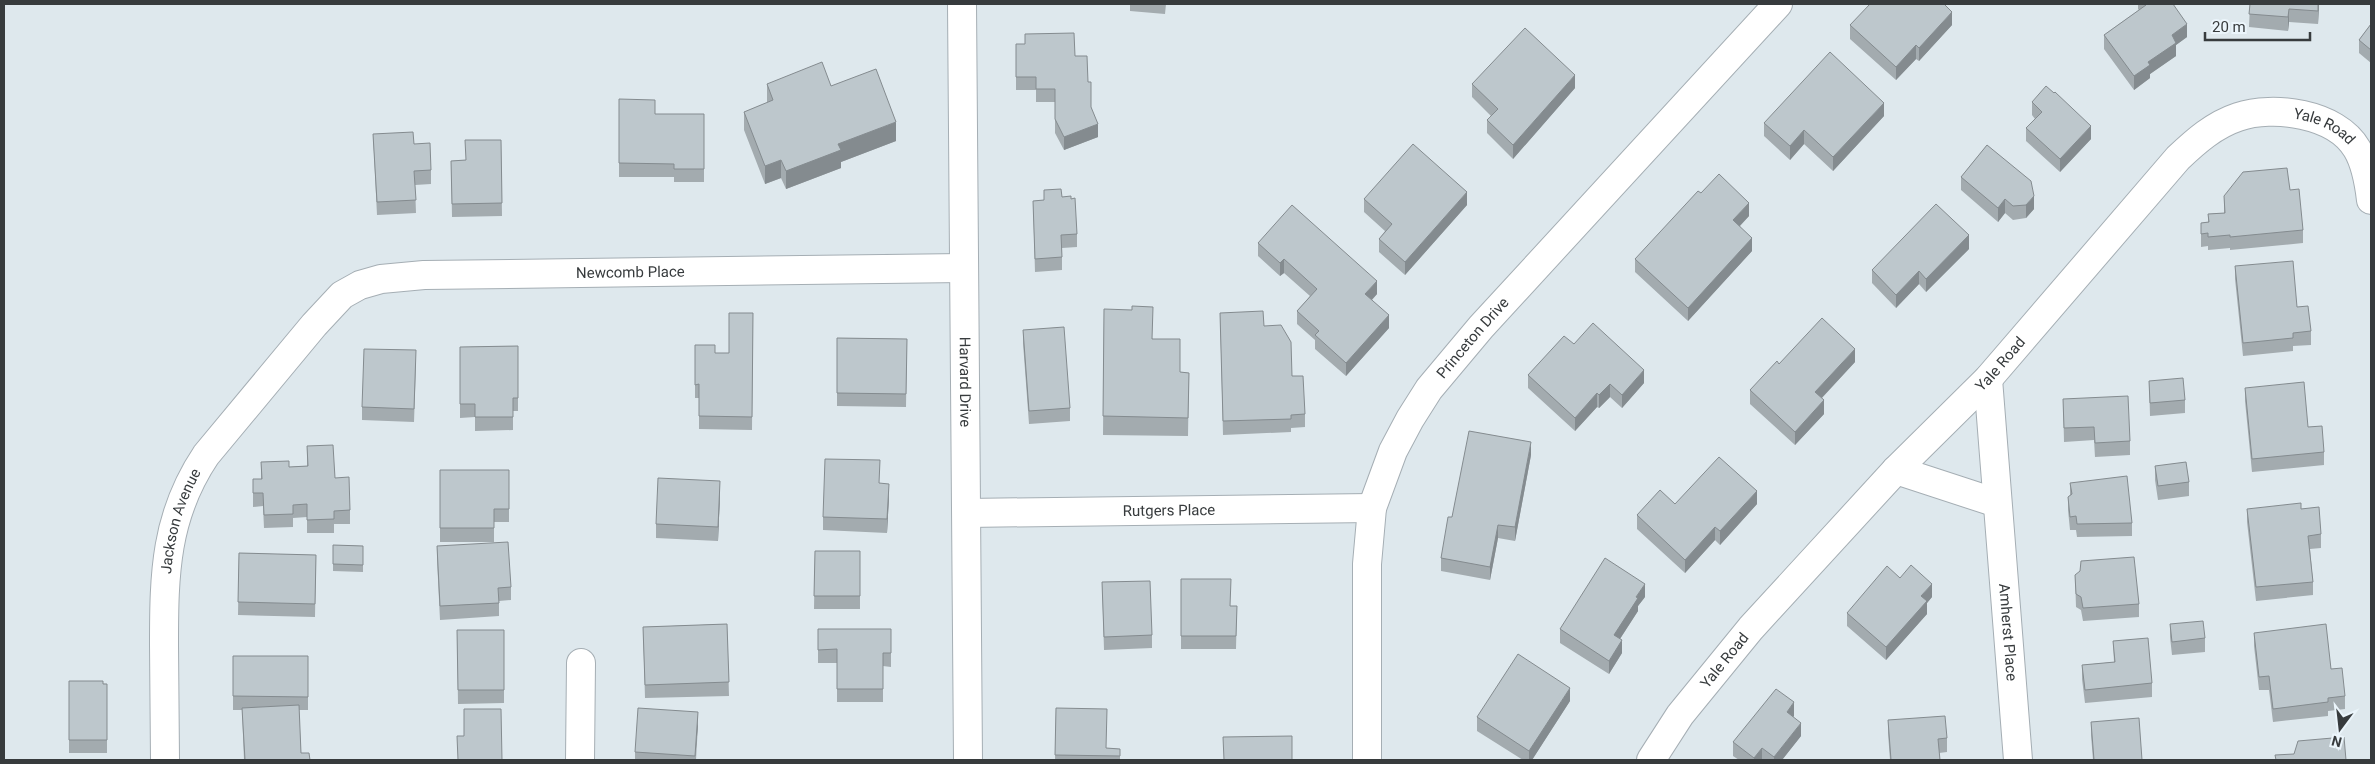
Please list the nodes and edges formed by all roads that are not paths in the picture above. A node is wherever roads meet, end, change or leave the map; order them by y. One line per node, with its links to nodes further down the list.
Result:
1 (962, 4): 4 (street, Harvard Drive)
2 (1778, 4): 9 (street, Princeton Drive)
3 (2371, 200): 6 (street, Yale Road)
4 (963, 268): 5 (street, Newcomb Place); 10 (street, Harvard Drive)
5 (314, 325): 12 (street, Jackson Avenue)
6 (1988, 379): 7 (street, Yale Road); 8 (street, Amherst Place)
7 (1896, 470): 8 (street); 16 (street, Yale Road)
8 (1997, 503): 17 (street, Amherst Place)
9 (1372, 508): 10 (street, Rutgers Place); 15 (street, Princeton Drive)
10 (967, 514): 14 (street, Harvard Drive)
11 (581, 663): 13 (street)
12 (165, 760)
13 (580, 760)
14 (968, 760)
15 (1367, 760)
16 (1651, 760)
17 (2018, 760)

